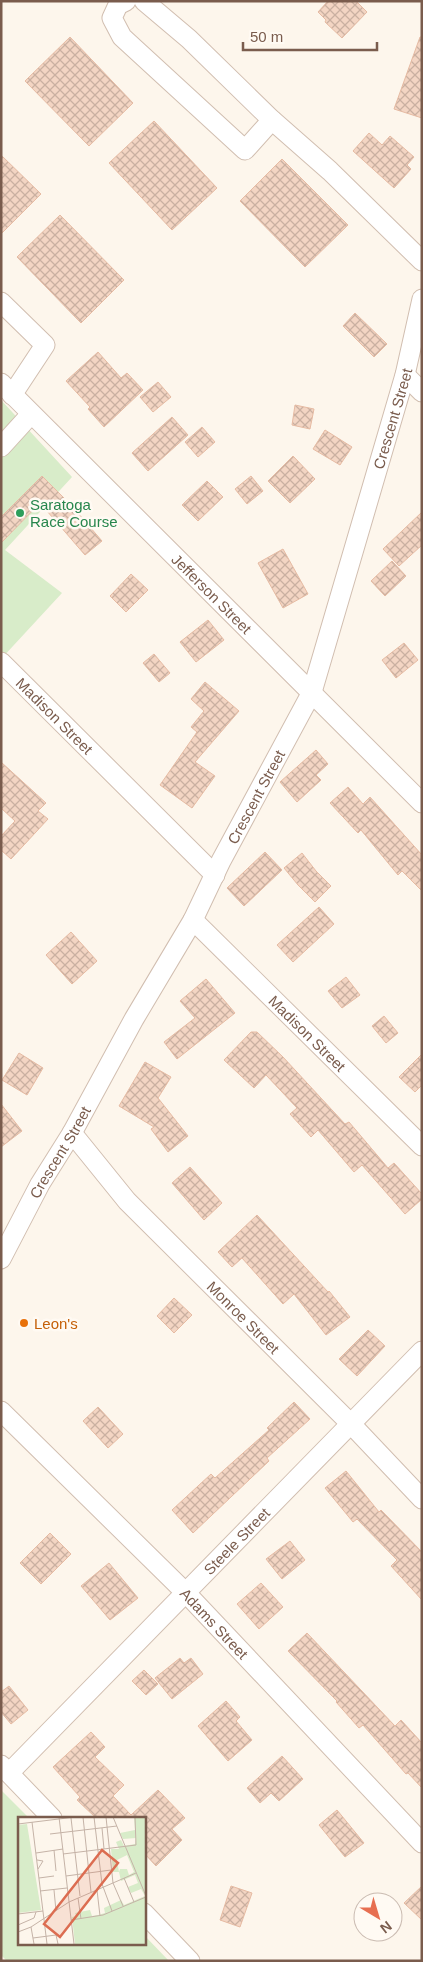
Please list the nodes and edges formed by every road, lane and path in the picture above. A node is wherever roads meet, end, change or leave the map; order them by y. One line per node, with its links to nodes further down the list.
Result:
1 (126, 1): 3 (street)
2 (144, 1): 3 (street)
3 (272, 120): 4 (street)
4 (422, 261)
5 (422, 299): 7 (street, Crescent Street)
6 (1, 302): 8 (street)
7 (404, 375): 9 (street); 13 (street, Crescent Street)
8 (7, 389): 10 (street, Jefferson Street)
9 (422, 392)
10 (31, 414): 11 (street); 13 (street, Jefferson Street)
11 (1, 447)
12 (1, 662): 15 (street, Madison Street)
13 (312, 692): 14 (street, Jefferson Street); 15 (street, Crescent Street)
14 (422, 803)
15 (215, 875): 16 (street, Crescent Street)
16 (193, 920): 17 (street, Crescent Street); 18 (street, Madison Street)
17 (72, 1132): 19 (street, Crescent Street); 22 (street, Monroe Street)
18 (422, 1146)
19 (4, 1248)
20 (422, 1351): 22 (street, Steele Street)
21 (1, 1411): 24 (street, Adams Street)
22 (351, 1424): 23 (street, Monroe Street); 24 (street, Steele Street)
23 (422, 1498)
24 (186, 1593): 25 (street, Steele Street); 27 (street, Adams Street)
25 (5, 1769): 26 (street)
26 (51, 1817)
27 (422, 1843)
28 (145, 1914): 29 (street)
29 (190, 1961)

